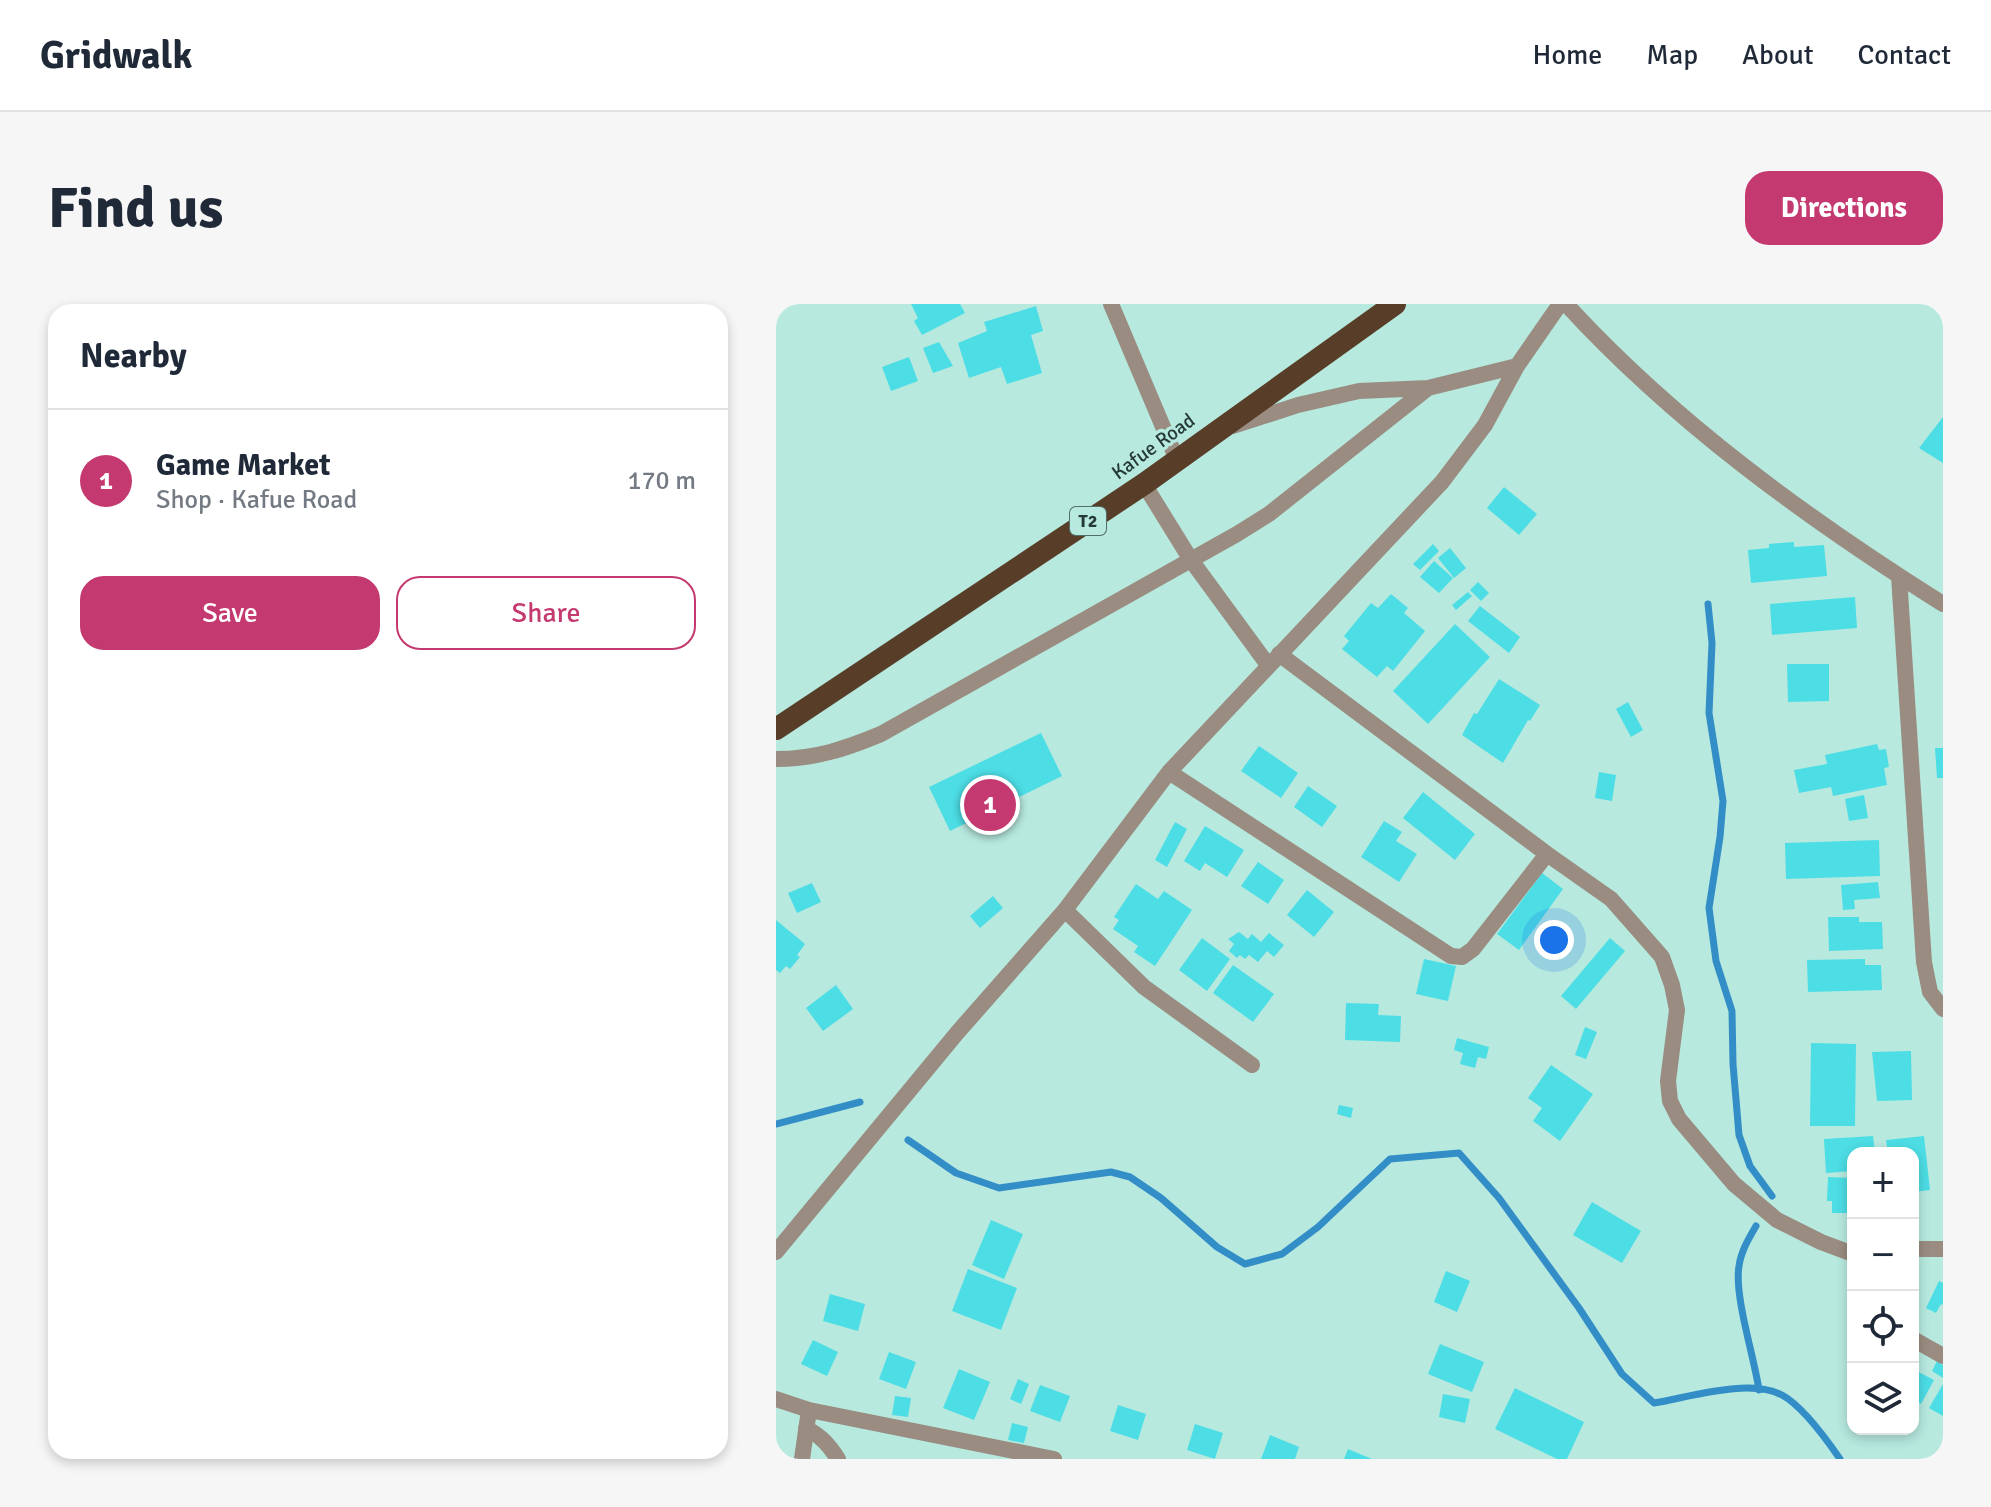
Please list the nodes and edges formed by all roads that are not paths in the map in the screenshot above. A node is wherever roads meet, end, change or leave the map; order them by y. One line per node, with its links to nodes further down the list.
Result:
1 (1111, 304): 8 (street)
2 (1395, 304): 7 (highway, Kafue Road / T2)
3 (1560, 304): 5 (street)
4 (1566, 304): 11 (street)
5 (1517, 366): 6 (street); 13 (street)
6 (1428, 388): 7 (street); 10 (street)
7 (1212, 433): 8 (highway, Kafue Road / T2)
8 (1177, 460): 9 (highway, Kafue Road / T2)
9 (1144, 484): 10 (street); 14 (highway, Kafue Road / T2)
10 (1191, 560): 13 (street); 15 (street)
11 (1899, 576): 12 (street); 19 (street)
12 (1943, 604)
13 (1274, 660): 16 (street); 17 (street)
14 (776, 729)
15 (776, 759)
16 (1169, 772): 17 (street); 18 (street)
17 (1547, 854): 24 (street)
18 (1065, 910): 20 (street); 23 (street)
19 (1943, 1009)
20 (1252, 1065)
21 (1919, 1249): 22 (street)
22 (1943, 1249)
23 (776, 1252)
24 (1847, 1252)
25 (1919, 1342): 26 (street)
26 (1943, 1356)
27 (776, 1399): 28 (street)
28 (809, 1410): 29 (street); 30 (street)
29 (806, 1428): 31 (street); 32 (street)
30 (1001, 1454): 33 (street)
31 (802, 1459)
32 (838, 1459)
33 (1054, 1459)

